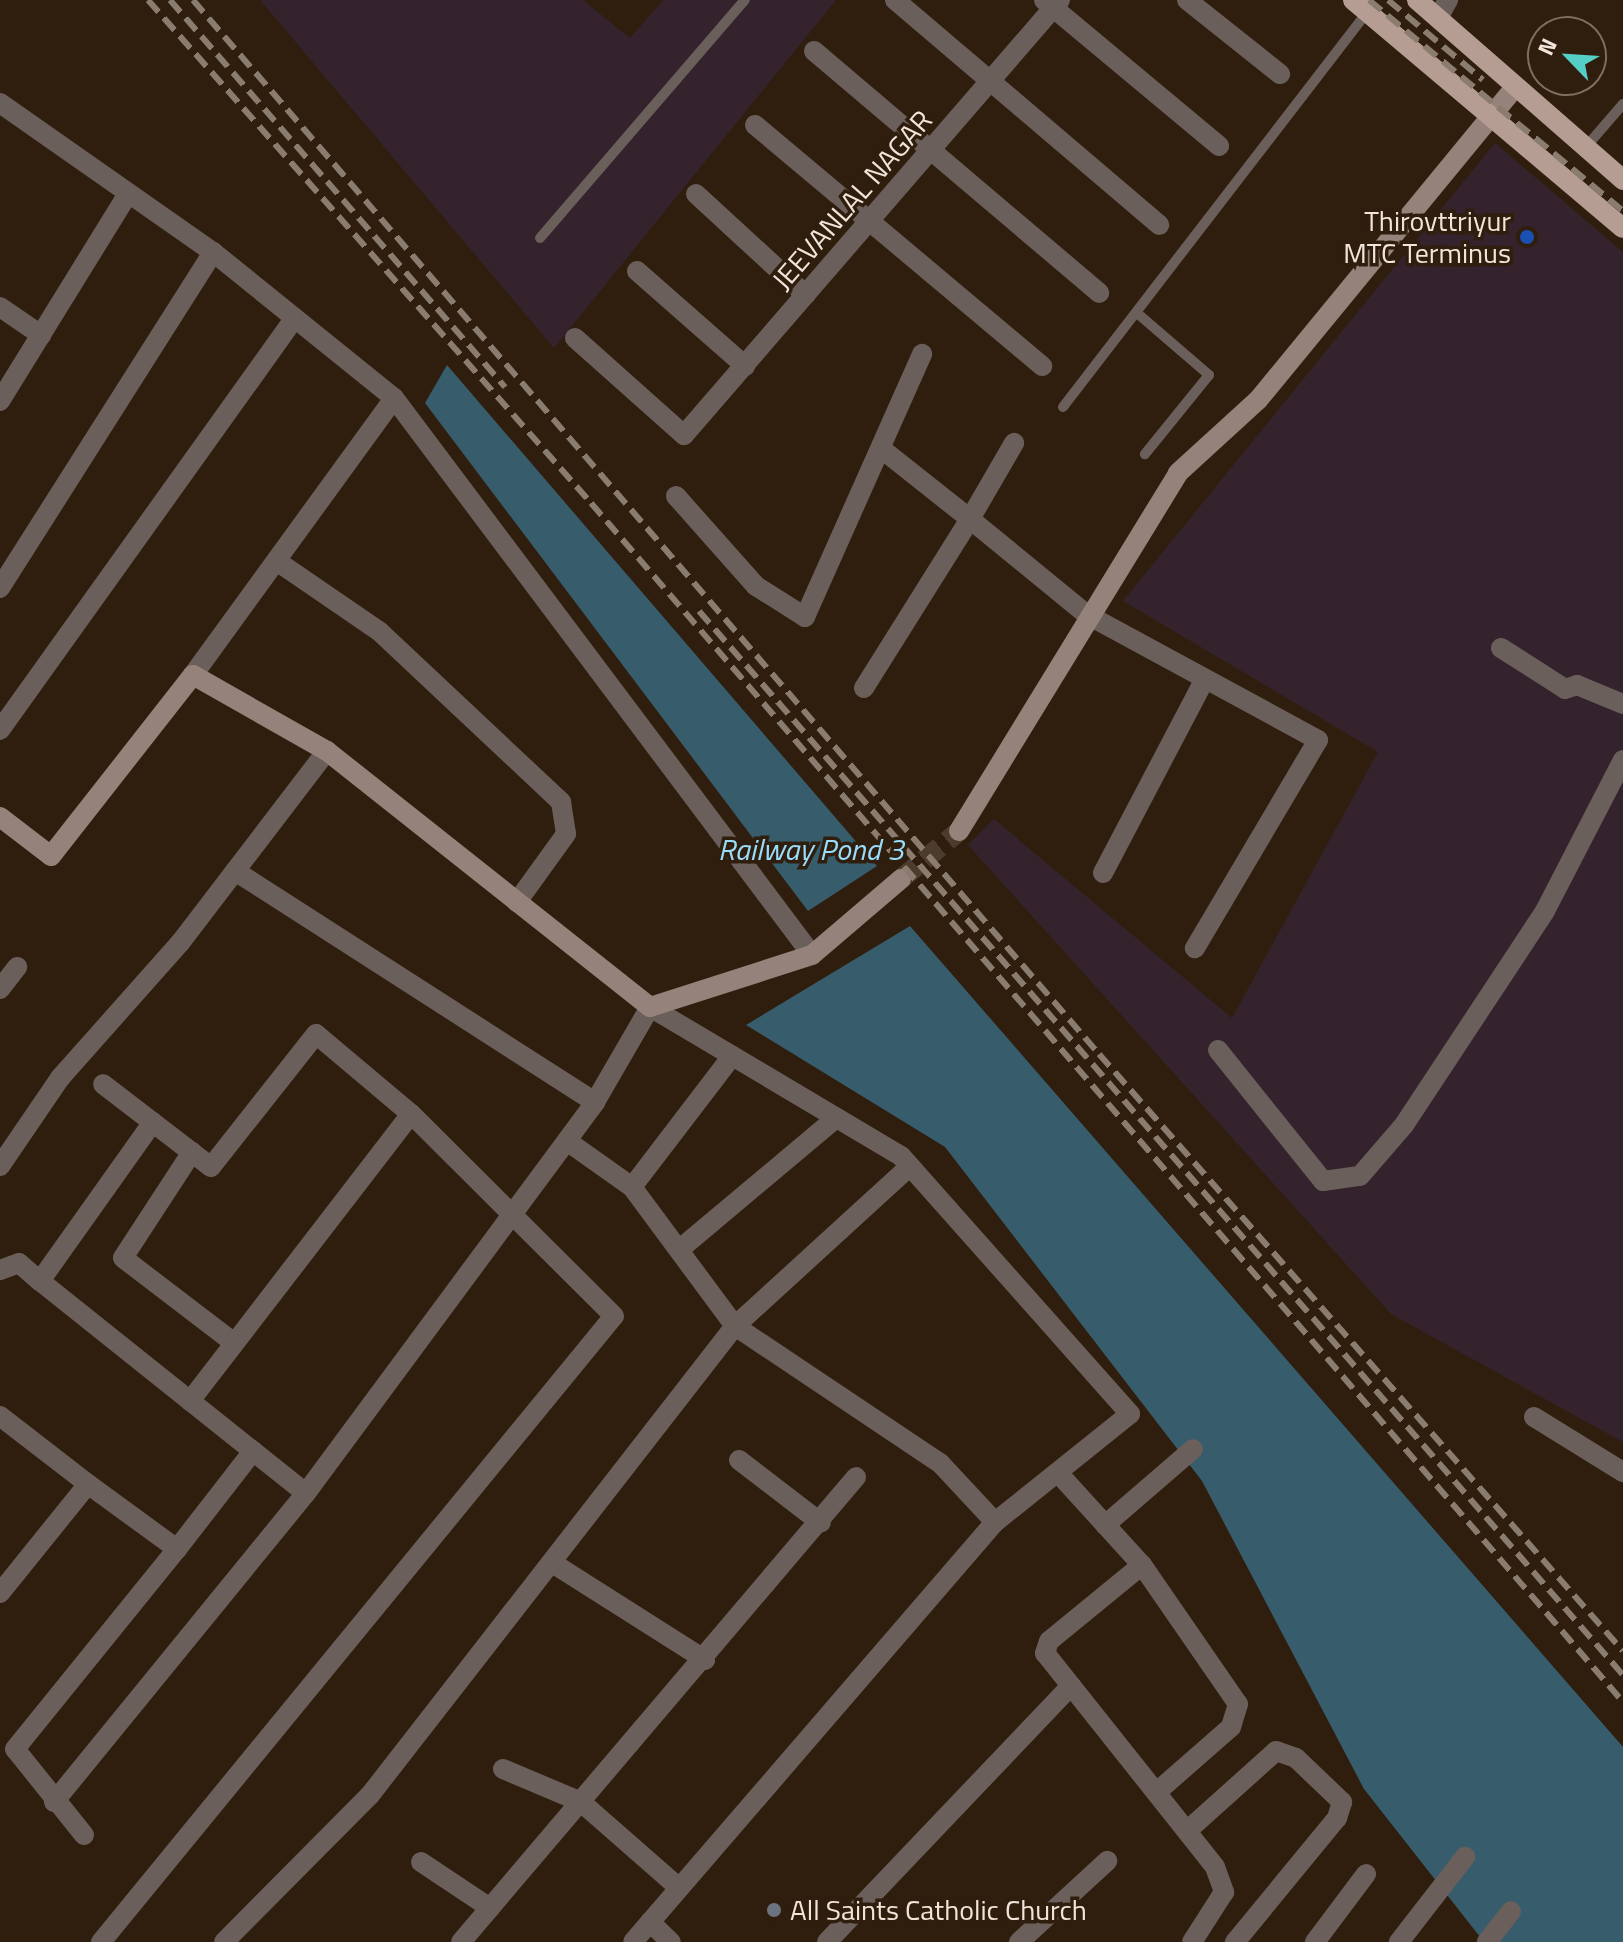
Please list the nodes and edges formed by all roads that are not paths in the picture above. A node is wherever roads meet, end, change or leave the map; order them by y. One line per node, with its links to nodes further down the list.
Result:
1 (745, 0): 26 (lane)
2 (895, 0): 11 (street)
3 (1187, 0): 10 (street)
4 (1417, 0): 8 (main road)
5 (1448, 0): 8 (street)
6 (1053, 3): 11 (street, JEEVANLAL NAGAR); 17 (street)
7 (1360, 6): 15 (main road); 32 (lane)
8 (1438, 18): 12 (main road)
9 (814, 51): 19 (street)
10 (1280, 74)
11 (989, 83): 19 (street, JEEVANLAL NAGAR); 24 (street)
12 (1514, 88): 15 (street); 18 (main road)
13 (0, 103): 21 (street)
14 (1623, 104): 18 (lane)
15 (1489, 117): 25 (main road); 49 (street)
16 (755, 125): 23 (street)
17 (1219, 146)
18 (1585, 149): 20 (main road)
19 (931, 152): 23 (street, JEEVANLAL NAGAR); 29 (street)
20 (1623, 180)
21 (128, 194): 27 (street); 34 (street)
22 (696, 194): 30 (street)
23 (867, 225): 30 (street, JEEVANLAL NAGAR); 38 (street)
24 (1159, 225)
25 (1623, 228)
26 (540, 238)
27 (213, 252): 33 (street); 48 (street)
28 (637, 271): 37 (street)
29 (1099, 293)
30 (806, 295): 37 (street, JEEVANLAL NAGAR)
31 (0, 307): 34 (street)
32 (1137, 313): 41 (lane); 44 (lane)
33 (294, 319): 39 (street); 55 (street)
34 (41, 335): 40 (street)
35 (575, 338): 37 (street, JEEVANLAL NAGAR)
36 (922, 354): 43 (street)
37 (745, 366)
38 (1042, 366)
39 (394, 398): 47 (street); 65 (street)
40 (0, 401)
41 (1063, 407)
42 (1014, 443): 46 (street)
43 (883, 450): 45 (street); 46 (street)
44 (1145, 454)
45 (676, 496)
46 (970, 519): 49 (street); 53 (street)
47 (281, 564): 51 (street); 63 (street)
48 (0, 588)
49 (1086, 614): 52 (street); 59 (street)
50 (1501, 648): 54 (street)
51 (193, 675): 56 (street); 58 (street)
52 (1205, 679): 61 (street); 64 (street)
53 (864, 688)
54 (1623, 704)
55 (0, 730)
56 (327, 751): 60 (street); 63 (street)
57 (1623, 760): 69 (street)
58 (0, 817)
59 (959, 831)
60 (235, 871): 72 (street); 78 (street)
61 (1103, 873)
62 (901, 879): 65 (street)
63 (517, 902): 68 (street)
64 (1195, 948)
65 (812, 955): 68 (street)
66 (17, 967): 67 (street)
67 (0, 989)
68 (650, 1007): 70 (street); 72 (street)
69 (1218, 1050)
70 (732, 1056): 74 (street); 80 (street)
71 (103, 1084): 75 (street)
72 (595, 1102): 76 (street)
73 (411, 1114): 77 (street); 81 (street); 86 (street)
74 (836, 1118): 79 (street); 82 (street)
75 (153, 1122): 77 (street); 84 (street)
76 (567, 1141): 80 (street); 81 (street)
77 (192, 1152): 86 (street)
78 (0, 1166)
79 (910, 1166): 85 (street); 94 (street)
80 (632, 1187): 82 (street)
81 (511, 1210): 97 (street); 122 (street)
82 (680, 1249): 85 (street)
83 (1, 1268): 84 (street)
84 (40, 1281): 87 (street)
85 (735, 1326): 98 (street); 102 (street)
86 (234, 1343): 87 (street)
87 (190, 1401): 91 (street)
88 (0, 1416): 96 (street)
89 (1534, 1417): 93 (street)
90 (1193, 1449): 100 (street)
91 (253, 1451): 97 (street); 101 (street)
92 (739, 1460): 99 (street)
93 (1623, 1472)
94 (1060, 1475): 98 (street); 100 (street)
95 (856, 1477): 99 (street)
96 (88, 1484): 101 (street); 104 (street)
97 (306, 1493): 109 (street)
98 (995, 1522): 117 (street)
99 (821, 1523): 105 (street)
100 (1105, 1525): 103 (street)
101 (177, 1549): 109 (street)
102 (554, 1564): 105 (street); 123 (street)
103 (1142, 1565): 106 (street); 108 (street)
104 (0, 1593)
105 (705, 1660): 110 (street)
106 (1071, 1686): 108 (street); 127 (street)
107 (503, 1769): 110 (street)
108 (1158, 1791): 111 (street)
109 (54, 1802): 112 (street)
110 (581, 1802): 117 (street); 118 (street)
111 (1188, 1830): 121 (street); 130 (street)
112 (84, 1835)
113 (1465, 1857): 132 (street)
114 (1107, 1861): 128 (street)
115 (421, 1862): 118 (street)
116 (1366, 1874): 131 (street)
117 (678, 1887): 120 (street)
118 (490, 1908): 124 (street)
119 (1511, 1911): 133 (street)
120 (650, 1922): 125 (street); 126 (street)
121 (1197, 1935): 129 (street)
122 (101, 1942)
123 (224, 1942)
124 (461, 1942)
125 (633, 1942)
126 (671, 1942)
127 (827, 1942)
128 (1019, 1942)
129 (1226, 1942)
130 (1235, 1942)
131 (1315, 1942)
132 (1399, 1942)
133 (1487, 1942)

